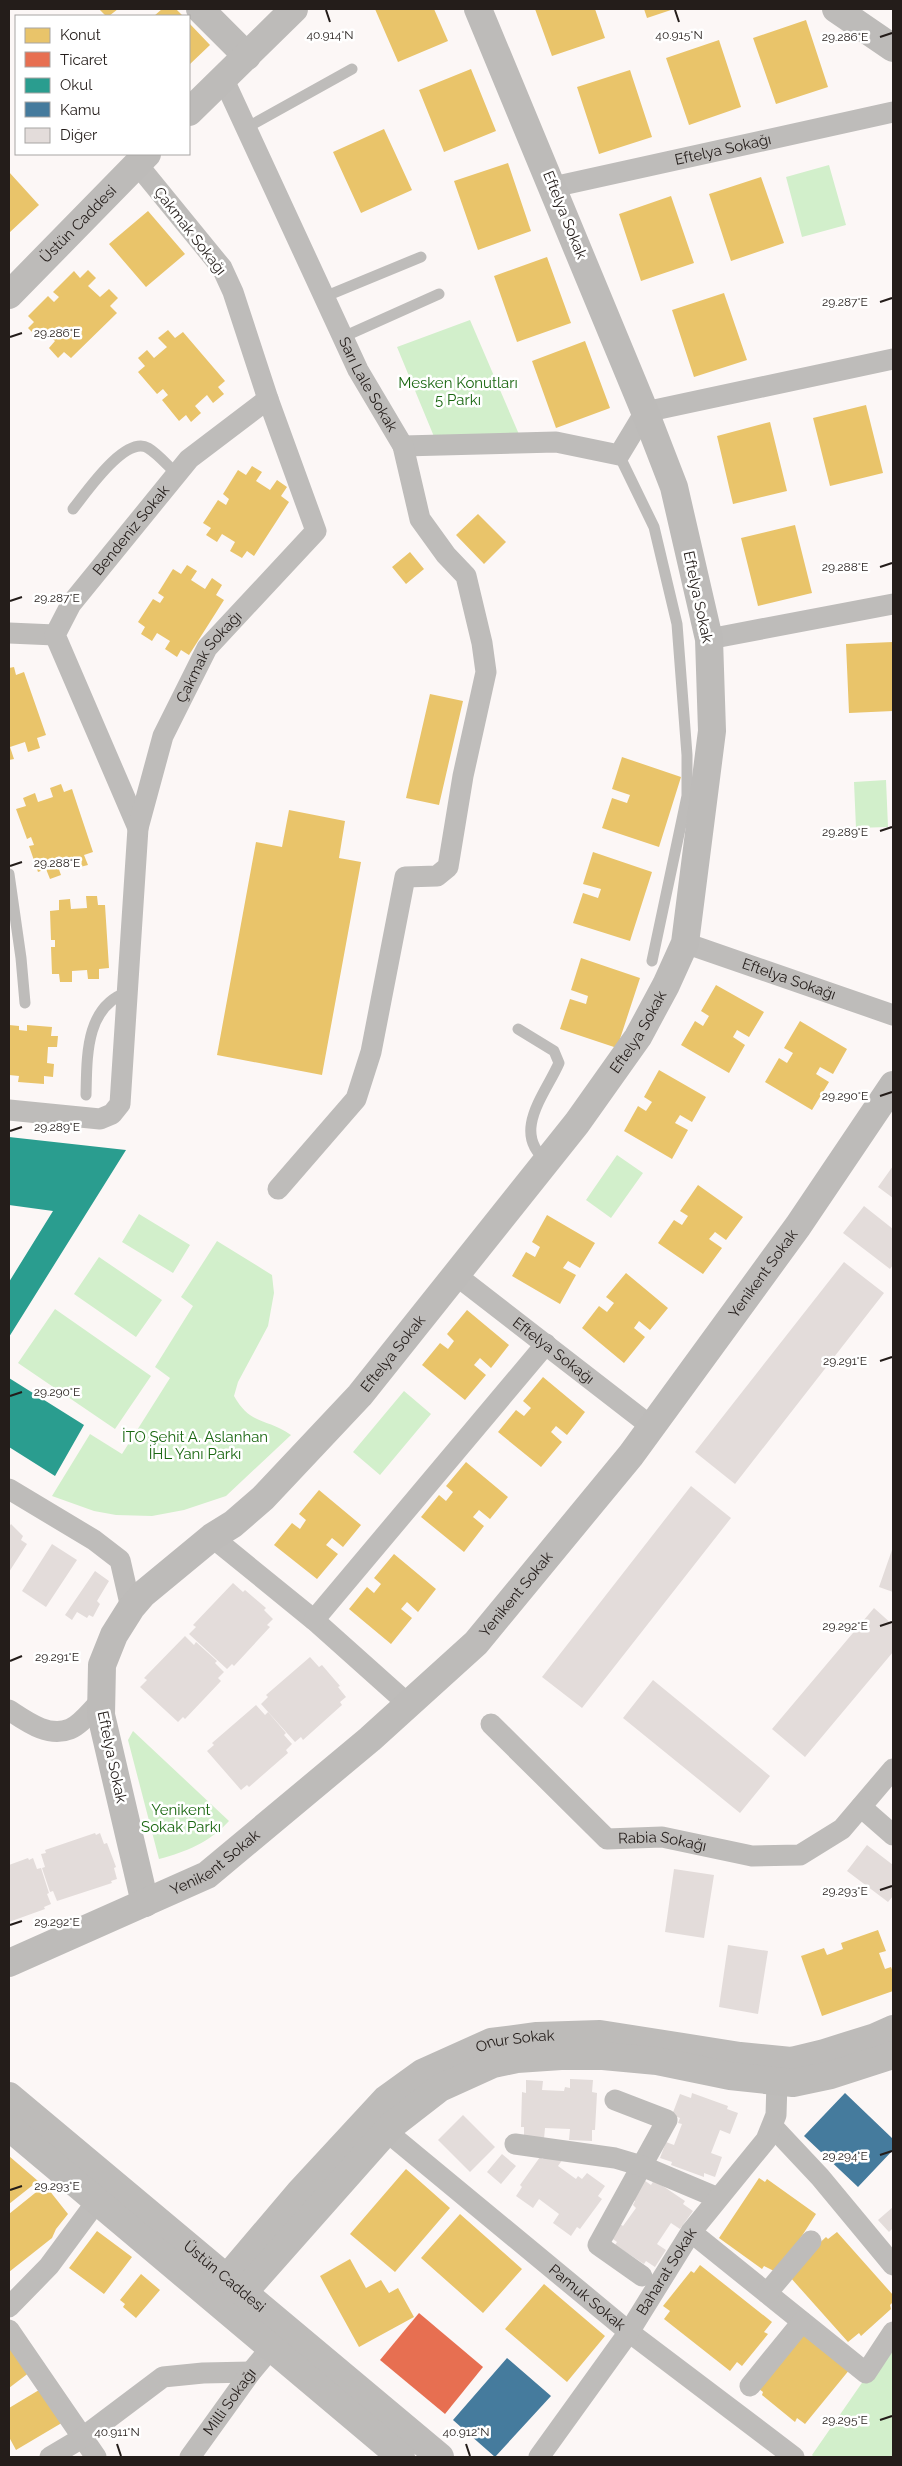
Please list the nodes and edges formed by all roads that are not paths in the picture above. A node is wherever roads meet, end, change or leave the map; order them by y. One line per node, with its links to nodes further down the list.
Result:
1 (200, 9): 6 (street)
2 (294, 9): 6 (street)
3 (478, 9): 13 (street, Eftelya Sokak)
4 (836, 9): 5 (street)
5 (893, 48)
6 (247, 56): 8 (street)
7 (352, 69): 11 (lane)
8 (223, 78): 9 (street); 11 (street, Sarı Lale Sokak)
9 (190, 111)
10 (893, 112): 13 (street, Eftelya Sokağı)
11 (246, 128): 17 (street, Sarı Lale Sokak)
12 (142, 159): 16 (street, Üstün Caddesi); 20 (street, Çakmak Sokağı)
13 (553, 188): 21 (street, Eftelya Sokak)
14 (422, 257): 17 (lane)
15 (439, 294): 18 (lane)
16 (9, 295)
17 (324, 297): 18 (street, Sarı Lale Sokak)
18 (343, 337): 22 (street, Sarı Lale Sokak)
19 (893, 359): 21 (street)
20 (268, 399): 24 (street, Bendeniz Sokak); 30 (street, Çakmak Sokağı)
21 (646, 412): 23 (street); 29 (street, Eftelya Sokak)
22 (403, 446): 23 (street, Sarı Lale Sokak); 42 (street)
23 (619, 455): 33 (lane)
24 (177, 474): 25 (lane); 28 (street, Bendeniz Sokak)
25 (74, 509)
26 (893, 604): 29 (street)
27 (9, 634): 28 (street)
28 (55, 635): 30 (street)
29 (709, 639): 32 (street, Eftelya Sokak)
30 (138, 828): 34 (street, Çakmak Sokağı)
31 (9, 874): 35 (lane)
32 (685, 943): 36 (street, Eftelya Sokağı); 41 (street, Eftelya Sokak)
33 (652, 961)
34 (128, 992): 39 (lane); 40 (street, Çakmak Sokağı)
35 (25, 1003)
36 (893, 1016)
37 (518, 1029): 41 (lane)
38 (893, 1085): 45 (street, Yenikent Sokak)
39 (86, 1095)
40 (9, 1110)
41 (546, 1161): 43 (street, Eftelya Sokak)
42 (278, 1189)
43 (457, 1276): 44 (street, Eftelya Sokağı); 47 (street, Eftelya Sokak)
44 (546, 1344): 45 (street, Eftelya Sokağı); 49 (street)
45 (652, 1427): 51 (street, Yenikent Sokak)
46 (9, 1490): 48 (street)
47 (212, 1536): 48 (street, Eftelya Sokak); 49 (street)
48 (131, 1608): 50 (street, Eftelya Sokak)
49 (314, 1620): 51 (street)
50 (102, 1700): 52 (street); 57 (street, Eftelya Sokak)
51 (408, 1704): 57 (street, Yenikent Sokak)
52 (9, 1710)
53 (491, 1724): 55 (street, Rabia Sokağı)
54 (893, 1769): 55 (street, Rabia Sokağı)
55 (861, 1807): 56 (street)
56 (893, 1835)
57 (145, 1903): 58 (street, Yenikent Sokak)
58 (9, 1963)
59 (893, 2029): 75 (street, Onur Sokak)
60 (893, 2055): 61 (street, Onur Sokak)
61 (777, 2082): 65 (street, Baharat Sokak); 66 (street, Onur Sokak)
62 (9, 2096): 75 (street, Üstün Caddesi)
63 (615, 2100): 68 (street)
64 (9, 2127): 70 (street, Üstün Caddesi)
65 (773, 2127): 69 (street, Baharat Sokak); 73 (street)
66 (386, 2130): 75 (street, Onur Sokak); 80 (street, Pamuk Sokak)
67 (515, 2144): 68 (street)
68 (642, 2166): 69 (street); 74 (street)
69 (718, 2198): 71 (street, Baharat Sokak)
70 (97, 2201): 77 (street); 82 (street, Üstün Caddesi)
71 (691, 2232): 76 (street); 80 (street, Baharat Sokak)
72 (811, 2241): 76 (street)
73 (893, 2265)
74 (642, 2276)
75 (235, 2286): 90 (street, Üstün Caddesi)
76 (767, 2293): 78 (street)
77 (9, 2307)
78 (802, 2322): 81 (street); 84 (street)
79 (9, 2330): 85 (street)
80 (630, 2332): 91 (street, Baharat Sokak); 92 (street, Pamuk Sokak)
81 (893, 2332)
82 (272, 2348): 83 (street, Milli Sokağı); 89 (street, Üstün Caddesi)
83 (251, 2372): 85 (street); 88 (street, Milli Sokağı)
84 (750, 2386)
85 (82, 2438): 86 (street); 87 (street)
86 (50, 2457)
87 (96, 2457)
88 (190, 2457)
89 (401, 2457)
90 (440, 2457)
91 (539, 2457)
92 (794, 2457)

